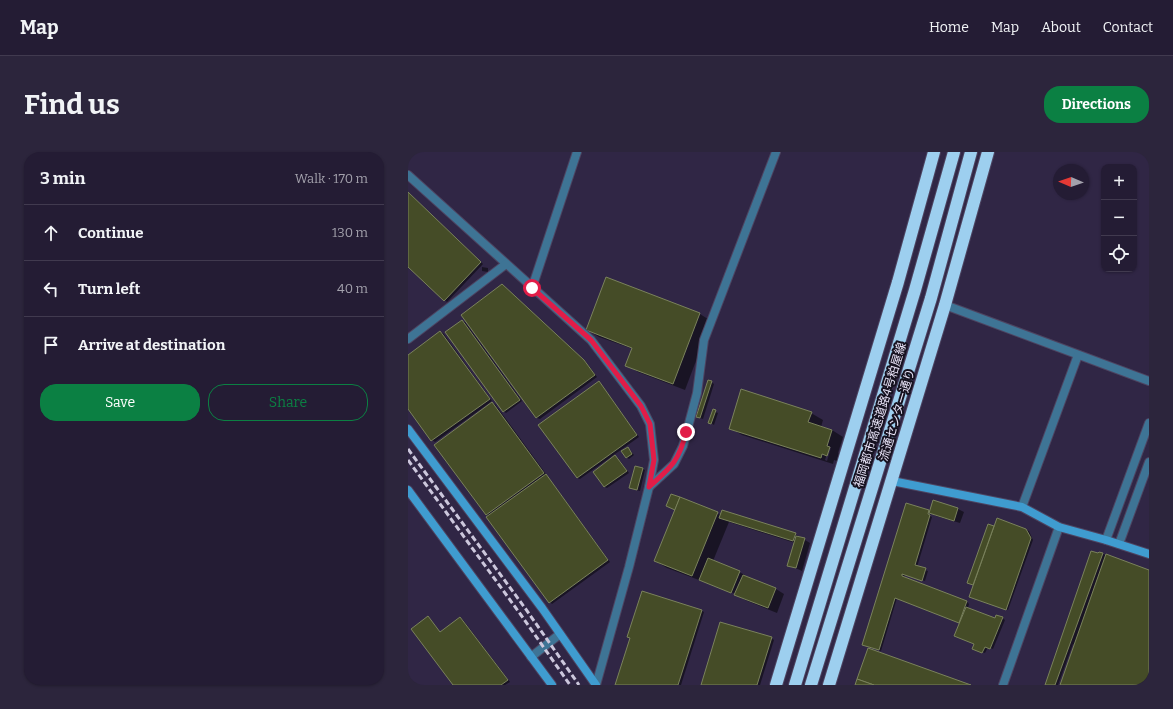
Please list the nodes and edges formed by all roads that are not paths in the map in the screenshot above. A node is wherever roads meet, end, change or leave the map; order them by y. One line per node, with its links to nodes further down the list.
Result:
1 (577, 152): 9 (street)
2 (776, 152): 18 (street)
3 (934, 152): 29 (highway)
4 (954, 152): 30 (highway, 福岡都市高速道路4号粕屋線)
5 (971, 152): 31 (highway, 福岡都市高速道路4号粕屋線)
6 (988, 152): 10 (highway, 流通センター通り)
7 (408, 175): 8 (street)
8 (506, 264): 9 (street); 11 (street)
9 (532, 288): 18 (street)
10 (945, 305): 12 (street); 17 (highway, 流通センター通り)
11 (408, 339)
12 (1078, 355): 13 (street); 20 (street)
13 (1149, 381)
14 (1149, 423): 22 (street)
15 (408, 429): 25 (street)
16 (1149, 462): 23 (street)
17 (892, 480): 20 (street); 32 (highway, 流通センター通り)
18 (649, 487): 28 (street)
19 (408, 490): 26 (street)
20 (1022, 507): 21 (street)
21 (1059, 527): 22 (street); 33 (street)
22 (1106, 540): 23 (street)
23 (1120, 544): 24 (street)
24 (1149, 554)
25 (560, 634): 26 (street); 28 (street)
26 (531, 656): 27 (street)
27 (552, 685)
28 (596, 685)
29 (776, 685)
30 (795, 685)
31 (811, 685)
32 (829, 685)
33 (1003, 685)

